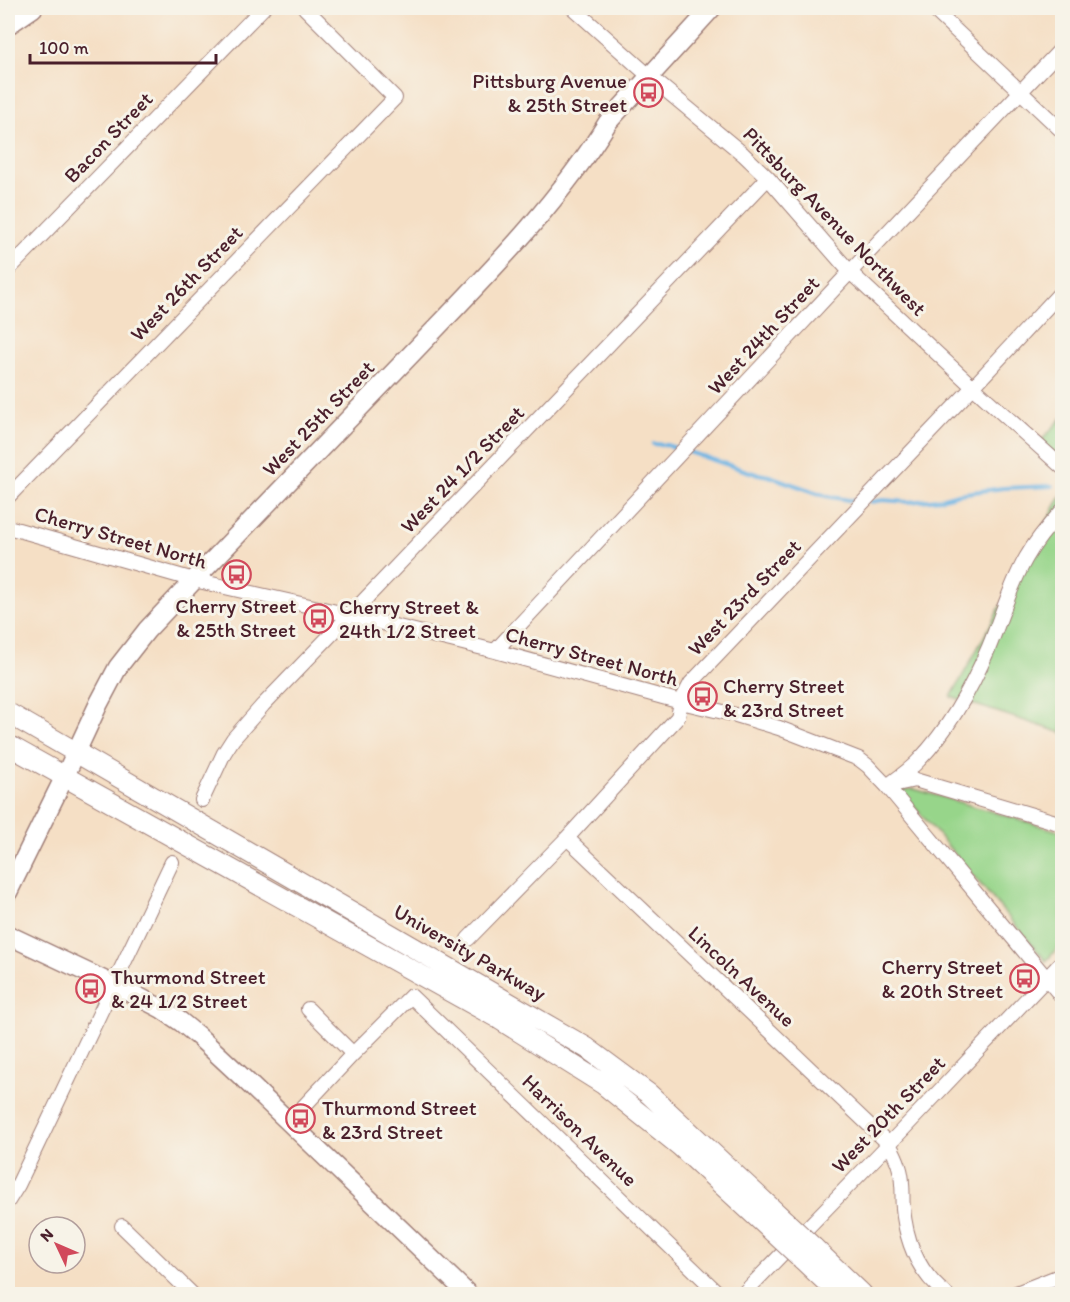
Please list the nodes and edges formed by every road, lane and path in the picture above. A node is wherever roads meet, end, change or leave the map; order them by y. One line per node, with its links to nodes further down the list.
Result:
1 (33, 8): 7 (street)
2 (263, 8): 13 (street, Bacon Street)
3 (305, 8): 18 (street, West 26th Street)
4 (573, 8): 9 (street, Pittsburg Avenue Northwest)
5 (712, 8): 9 (street, West 25th Street)
6 (932, 8): 10 (street)
7 (8, 25)
8 (1062, 48): 10 (street, West 24th Street)
9 (649, 75): 12 (street, Pittsburg Avenue Northwest); 21 (street, West 25th Street)
10 (1022, 93): 11 (street); 14 (street, West 24th Street)
11 (1062, 131)
12 (768, 178): 14 (street, Pittsburg Avenue Northwest); 22 (street, West 24 1/2 Street)
13 (8, 270)
14 (850, 272): 16 (street, Pittsburg Avenue Northwest); 23 (street, West 24th Street)
15 (1062, 291): 16 (street, West 23rd Street)
16 (973, 387): 17 (street, Pittsburg Avenue Northwest); 24 (street, West 23rd Street)
17 (1062, 467)
18 (8, 498)
19 (1062, 511): 29 (street)
20 (8, 526): 21 (street, Cherry Street North)
21 (194, 580): 22 (street, Cherry Street North); 27 (street, West 25th Street)
22 (350, 615): 23 (street, Cherry Street North); 30 (street, West 24 1/2 Street)
23 (495, 651): 24 (street, Cherry Street North)
24 (681, 702): 29 (street, Cherry Street North); 32 (street, West 23rd Street)
25 (8, 713): 27 (main road, University Parkway)
26 (8, 745): 28 (main road, University Parkway)
27 (77, 752): 28 (street, West 25th Street); 47 (main road, University Parkway)
28 (64, 778): 34 (street, West 25th Street); 47 (main road, University Parkway)
29 (887, 786): 31 (street); 38 (street, Cherry Street North)
30 (202, 800)
31 (1062, 824)
32 (567, 838): 36 (street, West 23rd Street); 44 (street, Lincoln Avenue)
33 (172, 862): 39 (street)
34 (8, 892)
35 (8, 935): 39 (street)
36 (468, 939)
37 (1062, 962): 38 (street, West 20th Street)
38 (1046, 978): 40 (street, Cherry Street North); 44 (street, West 20th Street)
39 (114, 985): 43 (street); 45 (street)
40 (1062, 997)
41 (308, 1009): 42 (street)
42 (353, 1054): 43 (street); 52 (street, Harrison Avenue)
43 (289, 1122): 51 (street)
44 (889, 1144): 53 (street, West 20th Street); 56 (street)
45 (8, 1201)
46 (122, 1226): 50 (street)
47 (779, 1227): 48 (main road, University Parkway, bridge)
48 (807, 1253): 54 (main road, University Parkway); 55 (main road, University Parkway)
49 (1062, 1275): 57 (street)
50 (192, 1294)
51 (468, 1294)
52 (719, 1294)
53 (743, 1294)
54 (839, 1294)
55 (862, 1294)
56 (946, 1294)
57 (1014, 1294)

